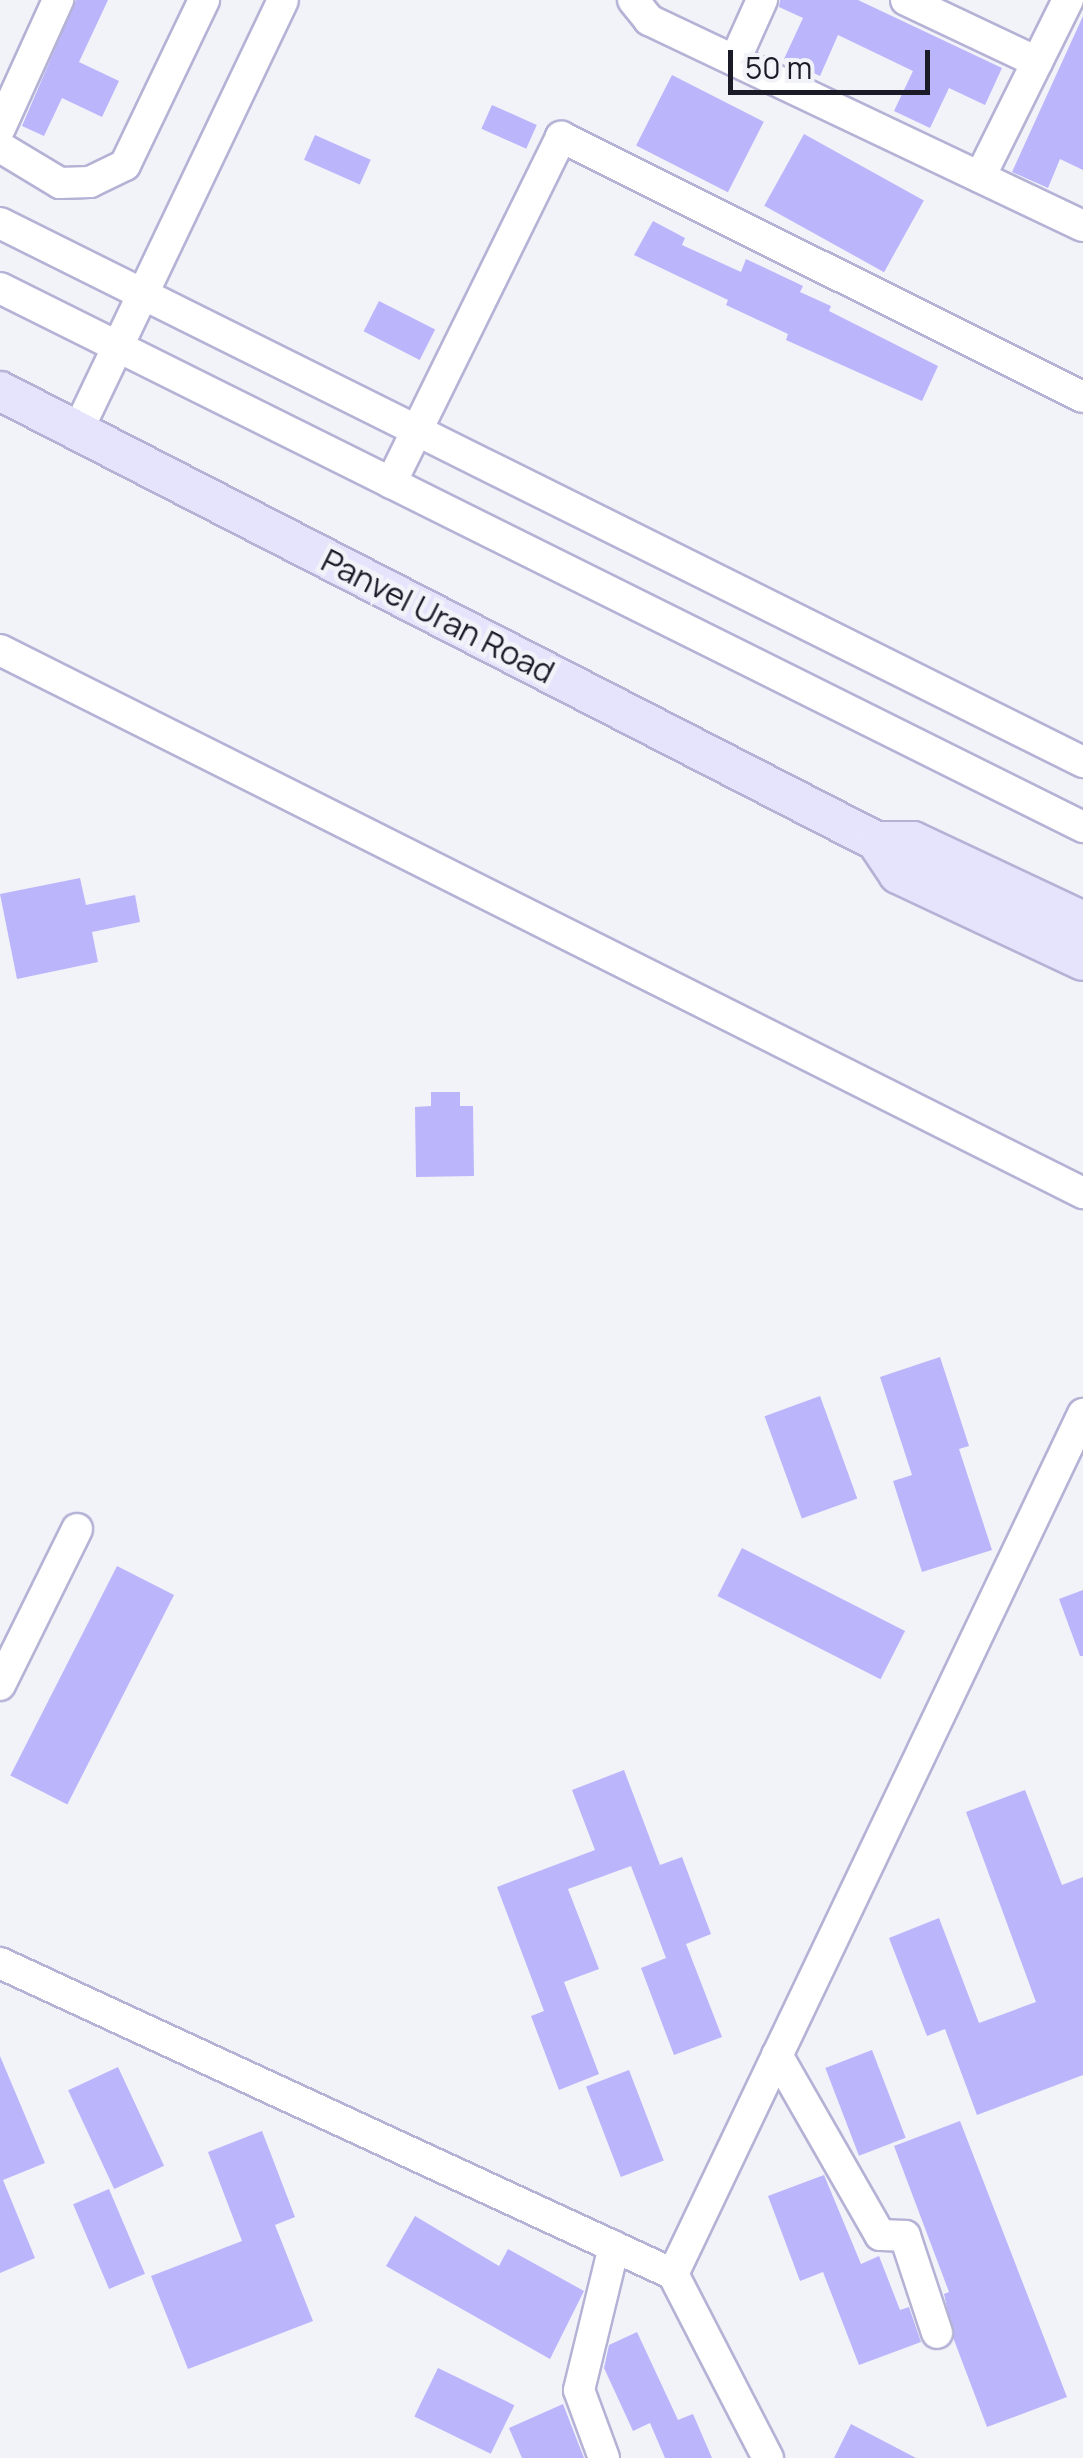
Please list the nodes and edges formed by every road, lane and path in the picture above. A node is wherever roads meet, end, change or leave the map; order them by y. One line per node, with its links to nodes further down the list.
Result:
1 (58, 0): 10 (street)
2 (204, 0): 12 (street)
3 (283, 0): 17 (street)
4 (634, 0): 8 (street)
5 (762, 0): 8 (street)
6 (906, 0): 9 (street)
7 (1068, 0): 9 (street)
8 (735, 60): 13 (street)
9 (1038, 62): 13 (street)
10 (7, 96): 11 (street)
11 (0, 128)
12 (0, 148)
13 (980, 177): 15 (street)
14 (0, 223): 17 (street)
15 (1083, 226)
16 (0, 288): 18 (street)
17 (143, 294): 18 (street); 22 (street)
18 (118, 347): 21 (street); 23 (street)
19 (0, 391): 21 (main road, Panvel Uran Road)
20 (1083, 396): 22 (street)
21 (78, 430): 27 (main road, Panvel Uran Road)
22 (417, 430): 23 (street); 25 (street)
23 (392, 483): 26 (street)
24 (0, 650): 30 (street)
25 (1083, 762)
26 (1083, 827)
27 (876, 841): 28 (main road, Panvel Uran Road); 29 (main road, Panvel Uran Road)
28 (1083, 921)
29 (1083, 961)
30 (1083, 1193)
31 (1083, 1414): 35 (street)
32 (78, 1529): 33 (street)
33 (0, 1685)
34 (0, 1963): 36 (street)
35 (777, 2055): 37 (street); 38 (street)
36 (614, 2246): 37 (street); 39 (street)
37 (673, 2274): 40 (street)
38 (937, 2333)
39 (604, 2458)
40 (768, 2458)

